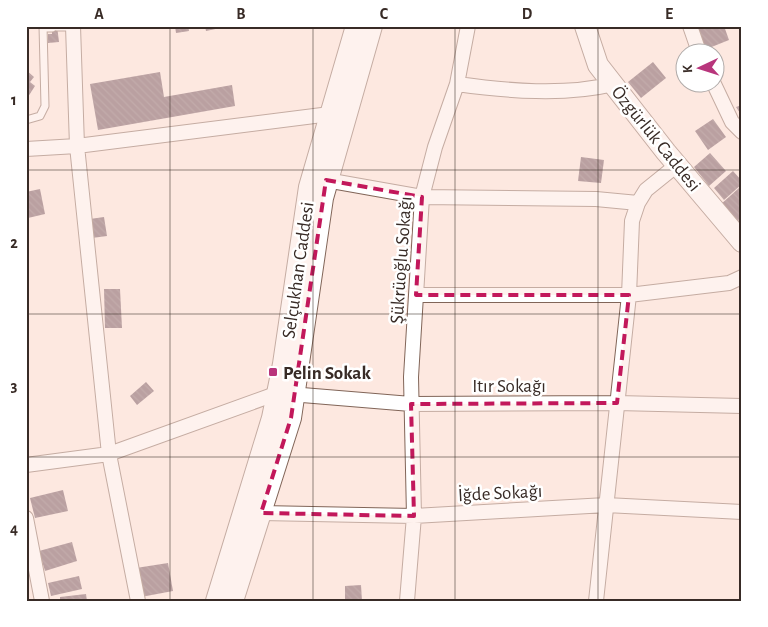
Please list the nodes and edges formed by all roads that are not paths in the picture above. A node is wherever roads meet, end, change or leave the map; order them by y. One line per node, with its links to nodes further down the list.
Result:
1 (356, 26): 12 (street, Selçukhan Caddesi)
2 (372, 26): 18 (street, Selçukhan Caddesi)
3 (468, 26): 9 (street, Şükrüoğlu Sokağı)
4 (585, 26): 10 (street, Özgürlük Caddesi)
5 (690, 26): 8 (street)
6 (43, 27): 7 (lane); 13 (lane)
7 (73, 27): 15 (street)
8 (696, 42)
9 (457, 84): 10 (street); 19 (street, Şükrüoğlu Sokağı)
10 (614, 84): 17 (street, Özgürlük Caddesi)
11 (718, 92): 14 (street)
12 (330, 114): 15 (street); 25 (street, Selçukhan Caddesi)
13 (26, 120)
14 (742, 132)
15 (77, 146): 16 (street); 29 (street)
16 (26, 149)
17 (677, 164): 20 (street); 21 (street, Özgürlük Caddesi)
18 (326, 180): 19 (street); 25 (street, Selçukhan Caddesi)
19 (422, 197): 20 (street); 23 (street, Şükrüoğlu Sokağı)
20 (638, 203): 24 (street)
21 (742, 242)
22 (742, 277): 24 (street)
23 (416, 295): 24 (street); 27 (street, Şükrüoğlu Sokağı)
24 (629, 295): 26 (street)
25 (286, 393): 27 (street, Itır Sokağı); 29 (street); 33 (street, Selçukhan Caddesi); 38 (street, Selçukhan Caddesi)
26 (617, 403): 27 (street, Itır Sokağı); 28 (street, Itır Sokağı); 31 (street)
27 (411, 404): 34 (street, Şükrüoğlu Sokağı)
28 (742, 406)
29 (109, 454): 30 (street); 37 (street)
30 (26, 465)
31 (606, 505): 32 (street, İğde Sokağı); 34 (street, İğde Sokağı); 41 (street)
32 (742, 512)
33 (261, 513): 34 (street, İğde Sokağı); 39 (street, Selçukhan Caddesi)
34 (414, 516): 40 (street, Şükrüoğlu Sokağı)
35 (26, 518): 36 (street)
36 (42, 601)
37 (138, 601)
38 (216, 601)
39 (233, 601)
40 (407, 601)
41 (596, 601)

